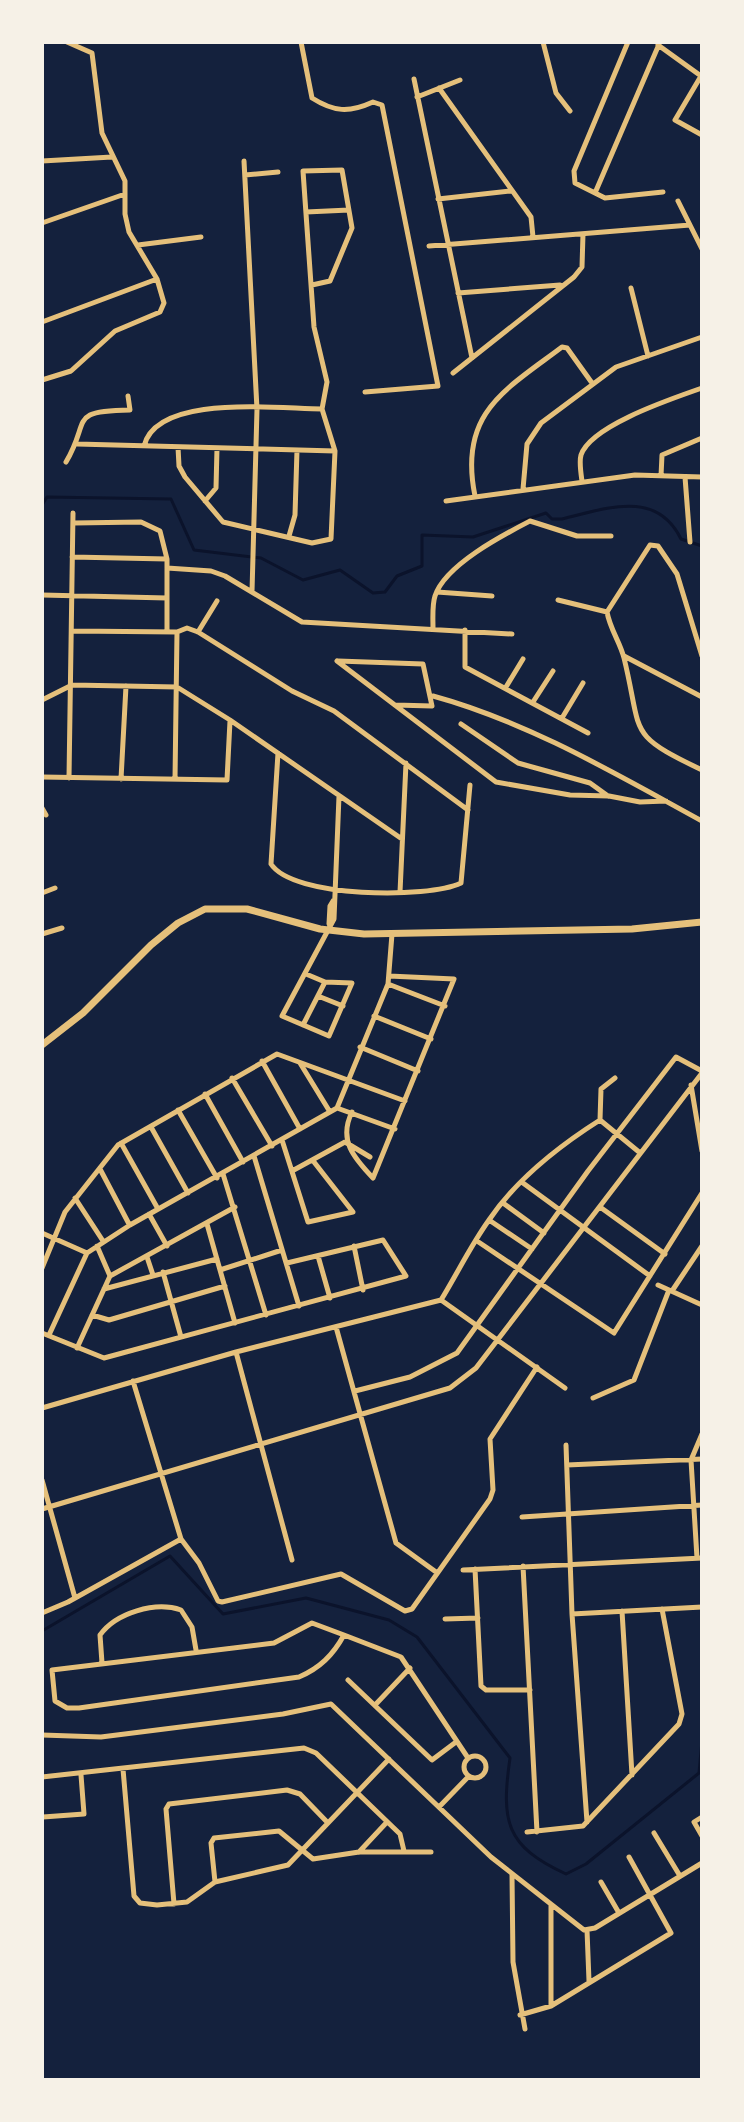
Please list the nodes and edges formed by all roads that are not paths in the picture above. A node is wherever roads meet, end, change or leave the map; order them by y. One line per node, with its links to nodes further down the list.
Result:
1 (67, 42): 13 (street)
2 (301, 42): 48 (street)
3 (543, 42): 11 (street)
4 (628, 42): 20 (street)
5 (659, 44): 6 (street); 20 (street)
6 (702, 76): 12 (street)
7 (414, 79): 10 (street)
8 (460, 80): 9 (street)
9 (439, 88): 10 (street); 18 (street)
10 (417, 97): 22 (street)
11 (570, 111)
12 (701, 132)
13 (112, 157): 14 (street); 21 (street)
14 (42, 161)
15 (244, 161): 17 (street)
16 (278, 172): 17 (street)
17 (245, 175): 50 (street)
18 (511, 191): 22 (street); 30 (street)
19 (663, 192): 20 (street)
20 (595, 193)
21 (125, 194): 26 (street); 31 (street)
22 (438, 199): 32 (street)
23 (678, 201): 27 (street)
24 (349, 210): 25 (street); 25 (street); 36 (street)
25 (306, 212): 36 (street)
26 (42, 223)
27 (690, 225): 28 (street); 34 (street)
28 (583, 234): 30 (street); 37 (street)
29 (201, 237): 31 (street)
30 (533, 237): 32 (street)
31 (138, 245): 35 (street)
32 (447, 245): 33 (street); 39 (street)
33 (429, 246)
34 (702, 249)
35 (157, 279): 40 (street); 45 (street)
36 (312, 285): 51 (street)
37 (560, 285): 39 (street); 43 (street)
38 (631, 288): 42 (street)
39 (458, 293): 43 (street)
40 (42, 322)
41 (702, 337): 42 (street)
42 (648, 356): 46 (street)
43 (472, 358): 44 (street)
44 (453, 373)
45 (42, 380)
46 (592, 383): 65 (street); 66 (street)
47 (702, 388): 64 (street)
48 (365, 392)
49 (128, 396): 53 (street)
50 (257, 409): 51 (street); 54 (street); 57 (street)
51 (322, 409): 59 (street)
52 (702, 438): 61 (street)
53 (77, 444): 54 (street); 60 (street)
54 (144, 446): 55 (street)
55 (178, 447): 56 (street); 67 (street)
56 (217, 448): 57 (street); 67 (street)
57 (256, 449): 58 (street); 71 (street)
58 (297, 449): 59 (street); 72 (street)
59 (335, 451): 72 (street)
60 (66, 462)
61 (661, 476): 62 (street); 64 (street)
62 (685, 477): 63 (street); 74 (street)
63 (702, 477)
64 (582, 481): 65 (street)
65 (523, 489): 66 (street)
66 (475, 496): 68 (street)
67 (205, 501): 71 (street)
68 (446, 501)
69 (73, 513): 70 (street)
70 (73, 523): 75 (street); 76 (street)
71 (254, 528): 72 (street); 78 (street)
72 (289, 536)
73 (611, 536): 79 (street)
74 (690, 542)
75 (72, 557): 76 (street); 83 (street)
76 (167, 559): 77 (street)
77 (167, 568): 78 (street); 82 (street)
78 (252, 592): 87 (street)
79 (436, 592): 81 (street); 87 (street)
80 (42, 595): 83 (street)
81 (492, 596)
82 (167, 598): 83 (street); 90 (street)
83 (72, 599): 89 (street)
84 (558, 600): 86 (street)
85 (217, 601): 92 (street)
86 (607, 612): 94 (street); 95 (street)
87 (433, 628): 88 (street)
88 (465, 630): 93 (street); 102 (street)
89 (72, 631): 90 (street); 99 (street)
90 (167, 632): 91 (street)
91 (177, 632): 92 (street); 101 (street)
92 (198, 632): 113 (street)
93 (512, 634)
94 (623, 655): 104 (street); 114 (street)
95 (702, 656)
96 (523, 659): 102 (street)
97 (553, 671): 106 (street)
98 (583, 683): 108 (street)
99 (72, 685): 100 (street); 105 (street); 116 (street)
100 (126, 686): 101 (street); 117 (street)
101 (177, 687): 109 (street); 118 (street)
102 (506, 687): 106 (street)
103 (433, 696): 107 (street); 107 (street); 122 (street)
104 (702, 697)
105 (42, 700)
106 (533, 702): 108 (street)
107 (395, 705): 121 (street)
108 (562, 718): 111 (street)
109 (230, 720): 112 (street); 118 (street)
110 (461, 724): 121 (street)
111 (588, 733)
112 (278, 752): 120 (street); 129 (street)
113 (406, 763): 124 (street); 127 (street)
114 (702, 770)
115 (42, 777): 116 (street)
116 (69, 778): 117 (street)
117 (121, 779): 118 (street)
118 (175, 779)
119 (470, 785): 124 (street)
120 (339, 796): 127 (street); 129 (street)
121 (609, 796): 122 (street)
122 (666, 801): 126 (street)
123 (42, 808): 125 (street)
124 (468, 810): 130 (street)
125 (46, 815)
126 (702, 821)
127 (402, 839): 130 (street)
128 (55, 888): 131 (street)
129 (335, 891): 130 (street); 133 (street)
130 (400, 892)
131 (42, 893)
132 (702, 922): 136 (main road)
133 (328, 927): 136 (main road); 137 (street); 147 (main road)
134 (62, 928): 135 (street)
135 (42, 934)
136 (392, 934): 138 (street)
137 (306, 974): 139 (street); 145 (street)
138 (389, 976): 140 (street); 143 (street)
139 (325, 982): 141 (street); 142 (street)
140 (388, 984): 143 (street); 144 (street)
141 (318, 996): 142 (street); 145 (street)
142 (343, 1006): 145 (street)
143 (445, 1006): 146 (street)
144 (374, 1016): 146 (street); 148 (street)
145 (303, 1025)
146 (431, 1039): 151 (street)
147 (42, 1045)
148 (360, 1047): 151 (street); 155 (street)
149 (262, 1061): 150 (street); 153 (street); 165 (street)
150 (300, 1062): 155 (street); 161 (street)
151 (418, 1071): 158 (street)
152 (702, 1072): 156 (street); 167 (street)
153 (232, 1078): 157 (street); 171 (street)
154 (615, 1078): 163 (street)
155 (348, 1080): 158 (street); 159 (street)
156 (691, 1085): 172 (street); 173 (street)
157 (205, 1094): 160 (street); 176 (street)
158 (405, 1101): 166 (street)
159 (337, 1108): 161 (street); 162 (street)
160 (178, 1110): 164 (street); 180 (street)
161 (330, 1112): 165 (street)
162 (352, 1112): 166 (street); 169 (street)
163 (600, 1120): 167 (street); 181 (street)
164 (151, 1127): 170 (street); 182 (street)
165 (300, 1129): 168 (street)
166 (395, 1129): 169 (street)
167 (616, 1135): 173 (street); 189 (street)
168 (282, 1140): 171 (street); 179 (street)
169 (345, 1142): 175 (street); 177 (street)
170 (121, 1143): 178 (street); 188 (street)
171 (272, 1146): 174 (street)
172 (702, 1151)
173 (640, 1152): 187 (street)
174 (254, 1156): 176 (street); 205 (street)
175 (370, 1157)
176 (243, 1162): 180 (street)
177 (314, 1162): 179 (street); 179 (street)
178 (100, 1169): 184 (street); 193 (street)
179 (292, 1171)
180 (220, 1176): 182 (street); 186 (street)
181 (523, 1183): 185 (street); 189 (street)
182 (188, 1193): 188 (street)
183 (702, 1193): 207 (street)
184 (75, 1198): 197 (street); 198 (street)
185 (503, 1203): 191 (street); 196 (street)
186 (235, 1207): 192 (street); 211 (street)
187 (600, 1207): 194 (street); 207 (street)
188 (158, 1209): 190 (street)
189 (561, 1210): 194 (street); 196 (street)
190 (149, 1214): 193 (street); 201 (street)
191 (489, 1220): 199 (street); 204 (street)
192 (207, 1224): 201 (street); 210 (street)
193 (130, 1225): 198 (street)
194 (585, 1226): 219 (street); 220 (street)
195 (42, 1233): 197 (street)
196 (544, 1233): 204 (street)
197 (55, 1239): 206 (street); 213 (street)
198 (103, 1241): 200 (street)
199 (477, 1241): 215 (street); 227 (street)
200 (97, 1246): 206 (street); 218 (street)
201 (167, 1246): 209 (street)
202 (354, 1246): 208 (street); 224 (street); 224 (street)
203 (702, 1246): 225 (street)
204 (532, 1249): 215 (street)
205 (282, 1250): 211 (street); 212 (street)
206 (87, 1253): 237 (street)
207 (665, 1254): 219 (street)
208 (318, 1256): 212 (street); 226 (street)
209 (147, 1257): 217 (street); 218 (street)
210 (217, 1259): 214 (street); 216 (street)
211 (250, 1260): 214 (street); 232 (street)
212 (287, 1263): 230 (street)
213 (42, 1268)
214 (220, 1270): 222 (street)
215 (519, 1270): 220 (street); 234 (street)
216 (163, 1272): 217 (street); 228 (street)
217 (153, 1275): 223 (street)
218 (110, 1276): 223 (street)
219 (650, 1276): 220 (street)
220 (542, 1285): 239 (street)
221 (658, 1285): 225 (street)
222 (225, 1286): 228 (street); 233 (street)
223 (104, 1289): 231 (street)
224 (363, 1290): 226 (street)
225 (670, 1290): 229 (street); 246 (street)
226 (330, 1298): 230 (street)
227 (441, 1300): 234 (street); 235 (street)
228 (171, 1302): 231 (street); 238 (street)
229 (702, 1305)
230 (299, 1306): 232 (street)
231 (92, 1315): 240 (street)
232 (266, 1315): 233 (street)
233 (235, 1323): 238 (street)
234 (476, 1326): 239 (street); 245 (street)
235 (336, 1327): 241 (street); 245 (street)
236 (42, 1333): 237 (street)
237 (49, 1335): 240 (street)
238 (181, 1337): 240 (street)
239 (498, 1341): 242 (street); 248 (street)
240 (77, 1348)
241 (236, 1352): 243 (street); 250 (street)
242 (537, 1367): 244 (street); 269 (street)
243 (133, 1381): 247 (street); 255 (street)
244 (565, 1388)
245 (355, 1391): 248 (street)
246 (593, 1398)
247 (42, 1408)
248 (361, 1416): 250 (street); 269 (street)
249 (702, 1434): 253 (street)
250 (261, 1444): 255 (street); 264 (street)
251 (566, 1445): 254 (street)
252 (702, 1459): 253 (street)
253 (691, 1460): 254 (street); 258 (street)
254 (567, 1465): 260 (street)
255 (159, 1474): 259 (street); 262 (street)
256 (42, 1480): 259 (street)
257 (702, 1505): 258 (street)
258 (693, 1506): 260 (street); 263 (street)
259 (46, 1508): 270 (street)
260 (568, 1514): 261 (street); 265 (street)
261 (522, 1517)
262 (181, 1539): 269 (street); 270 (street)
263 (700, 1558): 265 (street)
264 (292, 1560)
265 (570, 1563): 266 (street); 275 (street)
266 (523, 1566): 267 (street); 285 (street)
267 (475, 1569): 268 (street); 276 (street)
268 (463, 1570)
269 (436, 1572)
270 (75, 1598): 274 (street)
271 (702, 1607): 272 (street)
272 (662, 1609): 273 (street); 294 (street)
273 (622, 1611): 275 (street); 294 (street)
274 (42, 1613)
275 (572, 1614): 301 (street)
276 (478, 1618): 277 (street); 285 (street)
277 (445, 1619)
278 (344, 1635): 279 (street); 281 (street); 282 (street)
279 (196, 1650): 280 (street); 280 (street)
280 (102, 1663): 282 (street)
281 (410, 1668): 286 (street); 288 (street)
282 (52, 1670): 283 (street)
283 (42, 1671)
284 (348, 1680): 286 (street)
285 (530, 1690): 304 (street)
286 (376, 1704): 288 (street)
287 (42, 1735): 290 (street)
288 (456, 1742): 289 (street)
289 (468, 1758): 293 (street); 293 (street)
290 (389, 1759): 296 (street); 297 (street)
291 (123, 1769): 292 (street); 296 (street); 318 (street)
292 (81, 1775): 295 (street); 298 (street)
293 (469, 1776): 297 (street)
294 (632, 1776): 301 (street)
295 (42, 1777)
296 (357, 1793): 300 (street); 302 (street)
297 (439, 1807): 313 (street)
298 (43, 1817)
299 (702, 1817): 306 (street)
300 (387, 1822): 308 (street); 309 (street)
301 (587, 1822): 304 (street)
302 (328, 1823): 307 (street); 318 (street)
303 (527, 1832): 304 (street)
304 (537, 1832)
305 (654, 1833): 314 (street)
306 (702, 1836)
307 (303, 1851): 309 (street); 315 (street); 315 (street)
308 (404, 1851): 309 (street); 310 (street)
309 (359, 1852)
310 (431, 1852)
311 (629, 1857): 317 (street)
312 (702, 1863): 314 (street)
313 (512, 1874): 319 (street); 324 (street)
314 (680, 1876): 317 (street)
315 (215, 1882): 318 (street)
316 (601, 1882): 320 (street)
317 (650, 1894): 320 (street); 322 (street)
318 (174, 1904)
319 (551, 1905): 321 (street); 323 (street)
320 (619, 1913): 321 (street)
321 (587, 1930): 322 (street)
322 (589, 1982): 323 (street)
323 (551, 2006): 324 (street)
324 (520, 2015): 325 (street)
325 (525, 2029)

